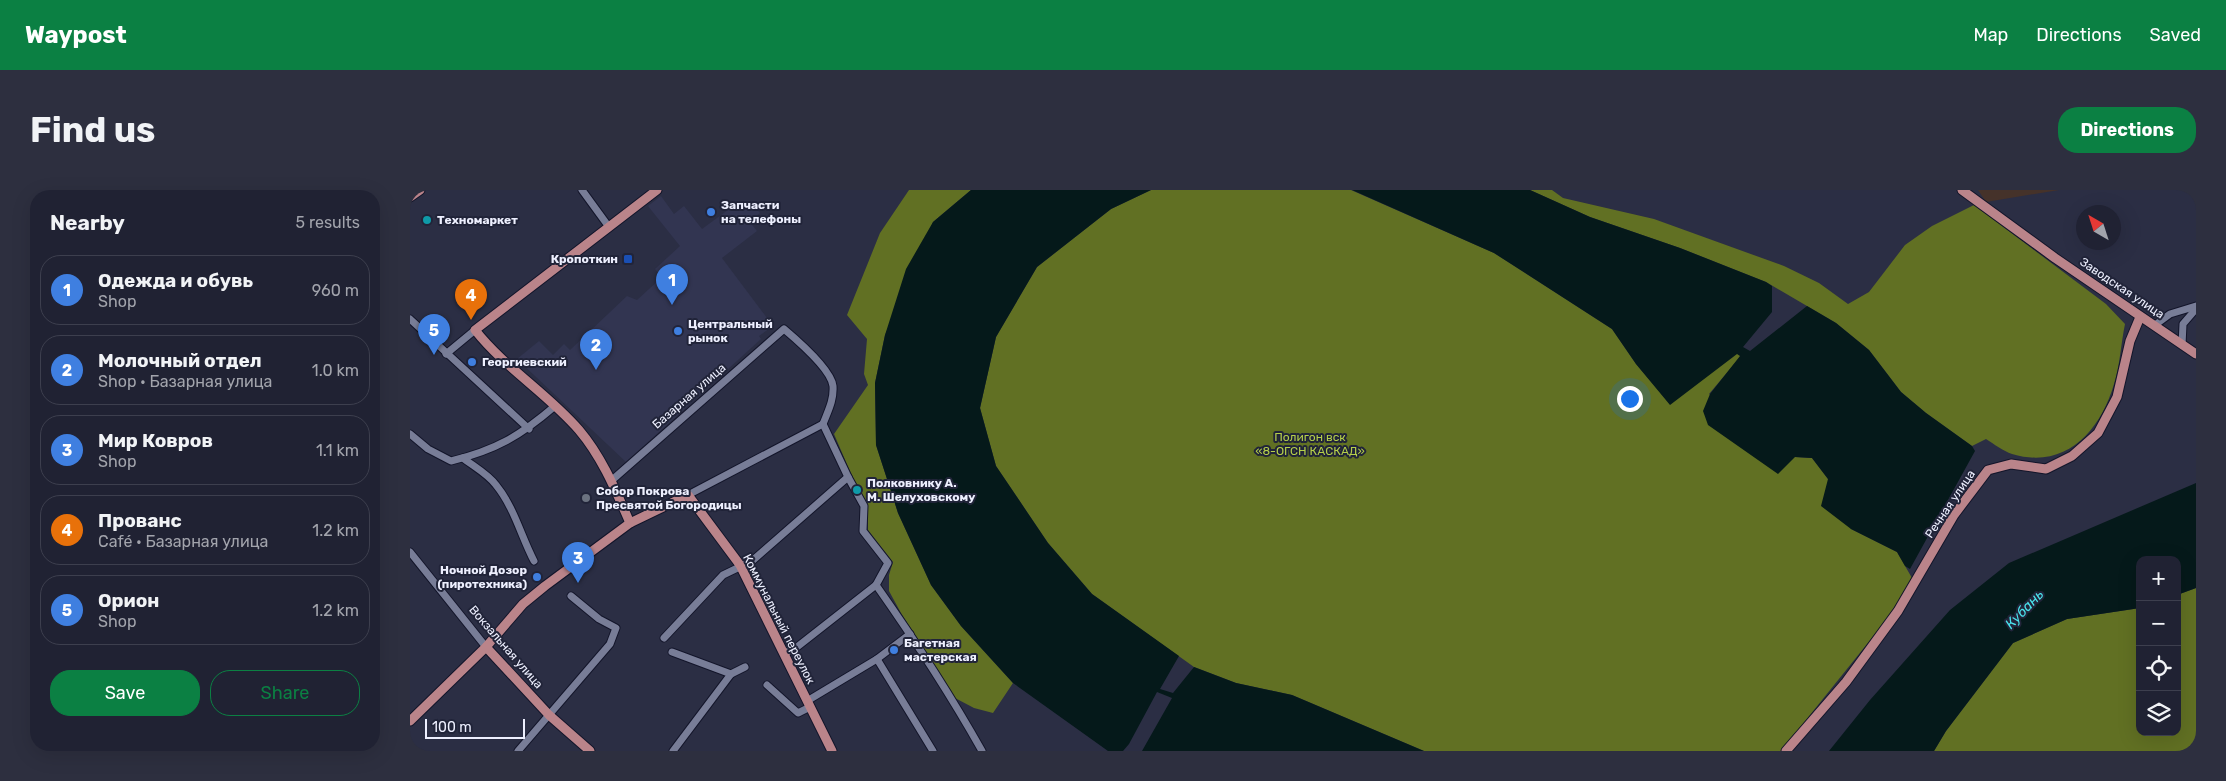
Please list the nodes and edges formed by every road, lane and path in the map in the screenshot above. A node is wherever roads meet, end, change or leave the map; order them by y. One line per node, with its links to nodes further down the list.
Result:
1 (420, 190): 5 (main road)
2 (582, 190): 6 (street)
3 (657, 190): 6 (main road)
4 (1962, 190): 8 (main road, Заводская улица)
5 (410, 197)
6 (609, 227): 11 (main road)
7 (2196, 308): 10 (street); 12 (street)
8 (2140, 317): 10 (main road, Заводская улица); 47 (main road, Речная улица)
9 (410, 320): 13 (street)
10 (2155, 325): 12 (main road, Заводская улица)
11 (475, 330): 13 (street); 15 (main road)
12 (2182, 345): 14 (main road, Заводская улица)
13 (446, 354): 17 (street)
14 (2196, 354)
15 (555, 406): 17 (street); 21 (main road)
16 (824, 424): 20 (street); 21 (street, Базарная улица); 22 (street)
17 (529, 429): 19 (street)
18 (410, 434): 19 (street)
19 (463, 458): 25 (street)
20 (848, 477): 26 (street); 27 (street)
21 (611, 481): 23 (main road)
22 (688, 495): 23 (main road); 26 (main road, Коммунальный переулок)
23 (630, 523): 31 (main road)
24 (410, 552): 31 (street, Вокзальная улица)
25 (534, 561)
26 (740, 565): 30 (street); 33 (main road, Коммунальный переулок)
27 (876, 585): 29 (street); 33 (street)
28 (571, 596): 39 (street)
29 (910, 634): 34 (street); 46 (street)
30 (664, 638)
31 (486, 647): 39 (main road, Вокзальная улица); 40 (main road)
32 (672, 652): 36 (street)
33 (785, 653): 38 (main road, Коммунальный переулок)
34 (877, 659): 38 (street); 45 (street)
35 (745, 667): 36 (street)
36 (731, 674): 43 (street)
37 (767, 685): 38 (street)
38 (809, 704): 44 (main road, Коммунальный переулок)
39 (549, 715): 41 (street); 42 (main road, Вокзальная улица)
40 (410, 721)
41 (518, 751)
42 (590, 751)
43 (673, 751)
44 (832, 751)
45 (933, 751)
46 (982, 751)
47 (1786, 751)

